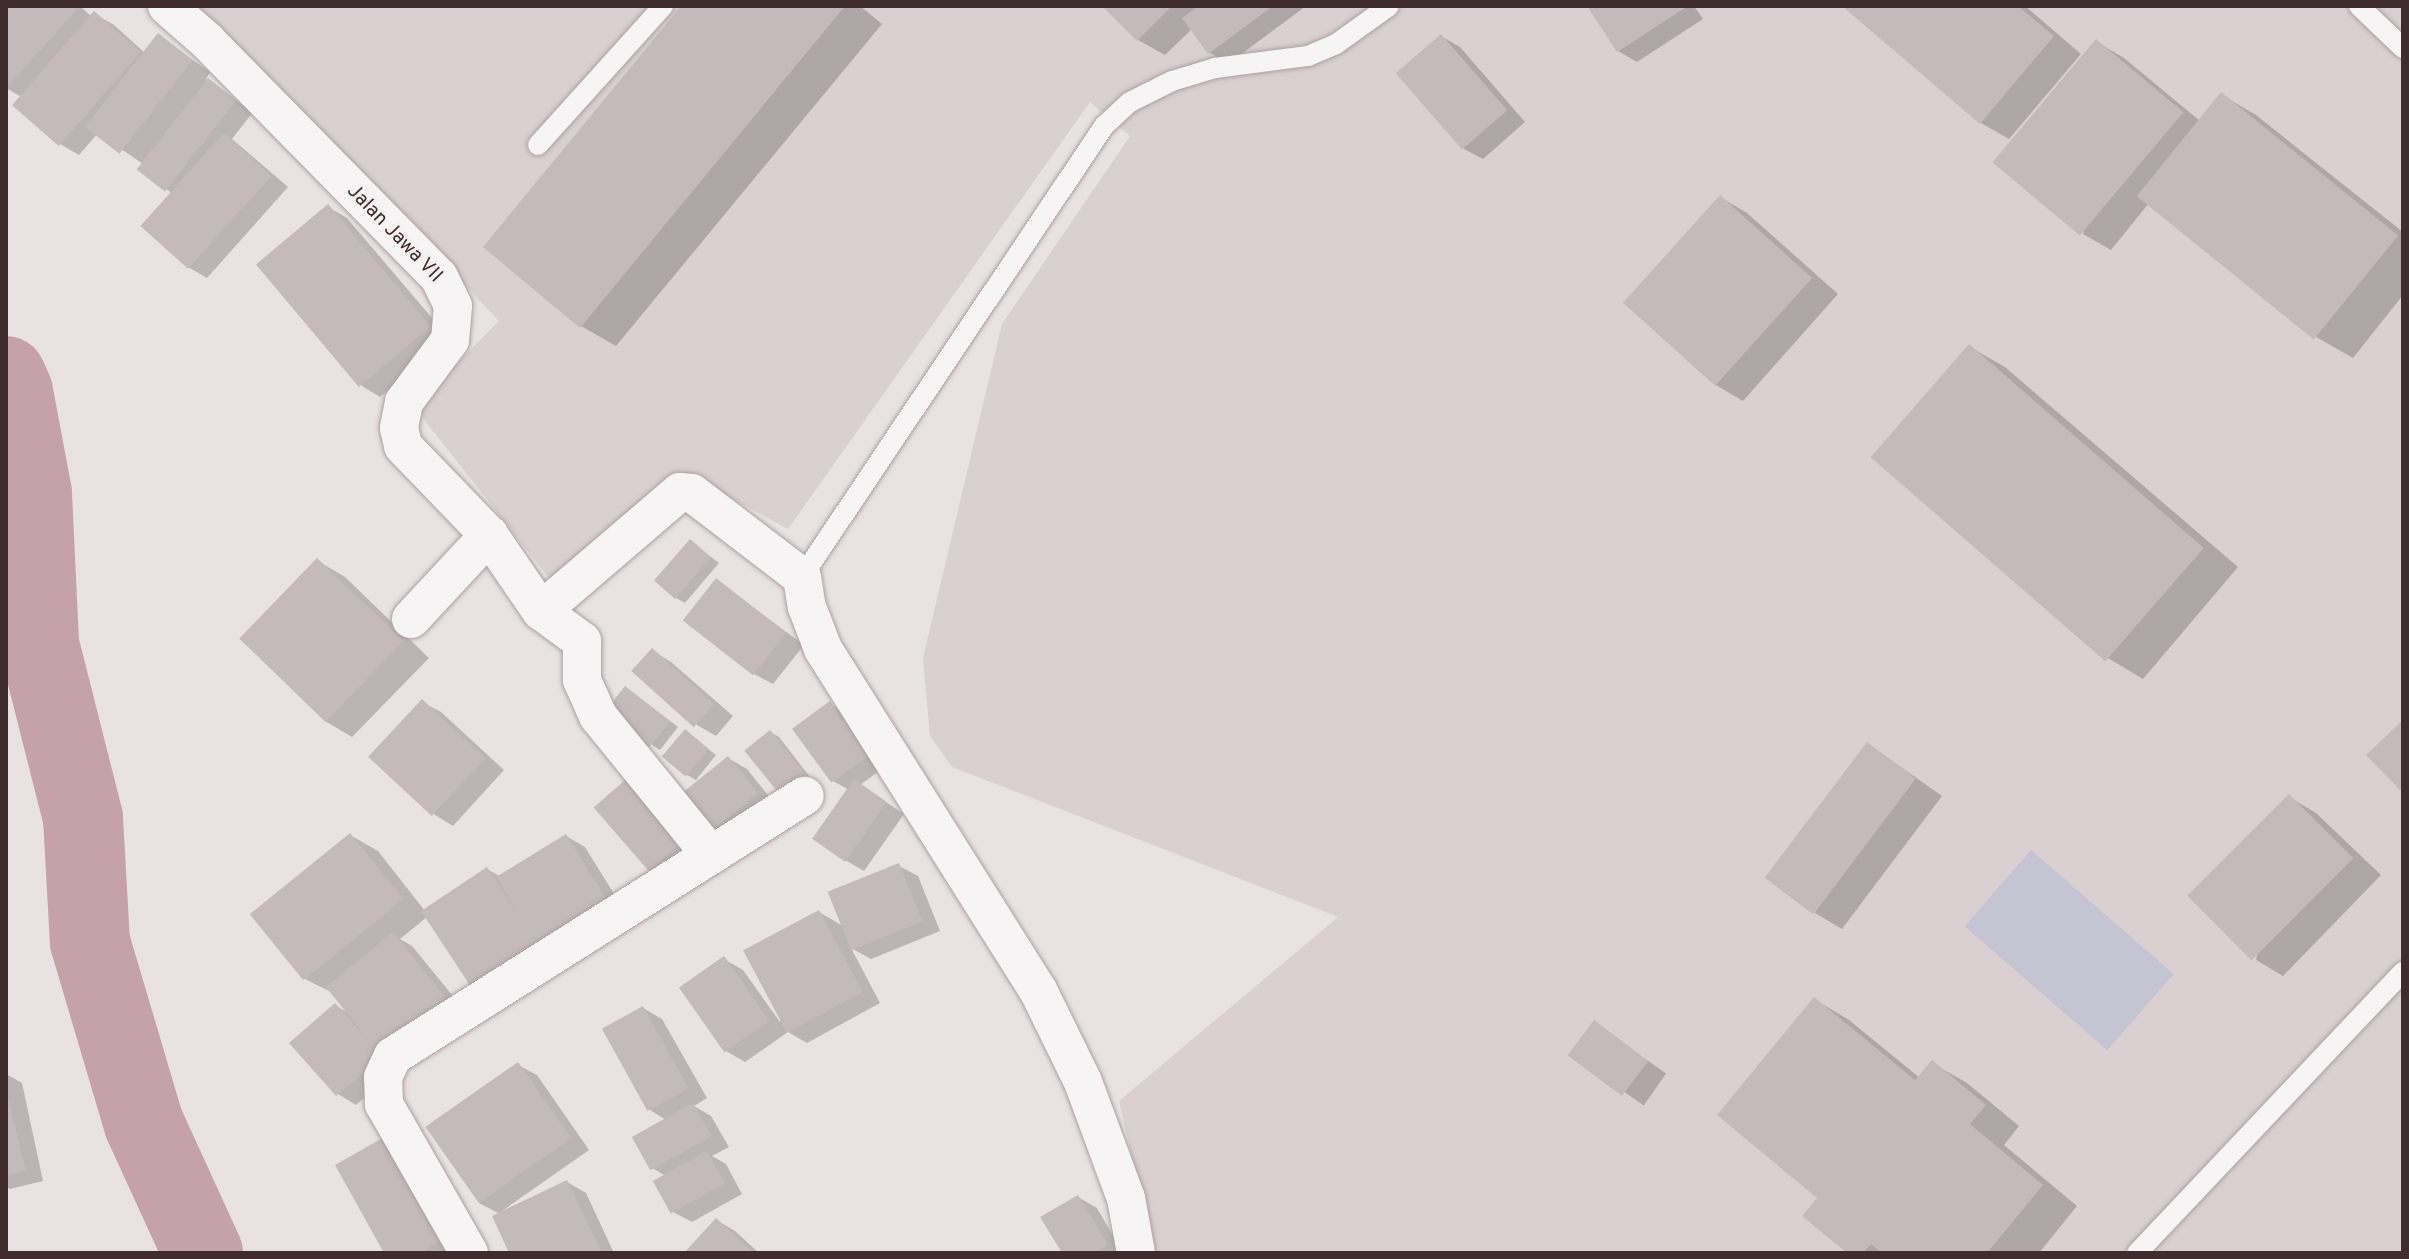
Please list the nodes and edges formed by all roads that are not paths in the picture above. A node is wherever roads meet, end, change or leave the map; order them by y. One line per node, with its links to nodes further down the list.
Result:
1 (167, 6): 7 (street, Jalan Jawa VII)
2 (663, 6): 6 (lane)
3 (1389, 6): 8 (lane)
4 (2359, 6): 5 (lane)
5 (2403, 48)
6 (538, 145)
7 (489, 535): 9 (street, Jalan Jawa VII); 10 (street)
8 (802, 577): 9 (street); 15 (street)
9 (541, 611): 12 (street, Jalan Jawa VII)
10 (411, 619)
11 (805, 796): 12 (street)
12 (711, 855): 14 (street)
13 (2403, 972): 16 (lane)
14 (469, 1253)
15 (1136, 1253)
16 (2137, 1253)

